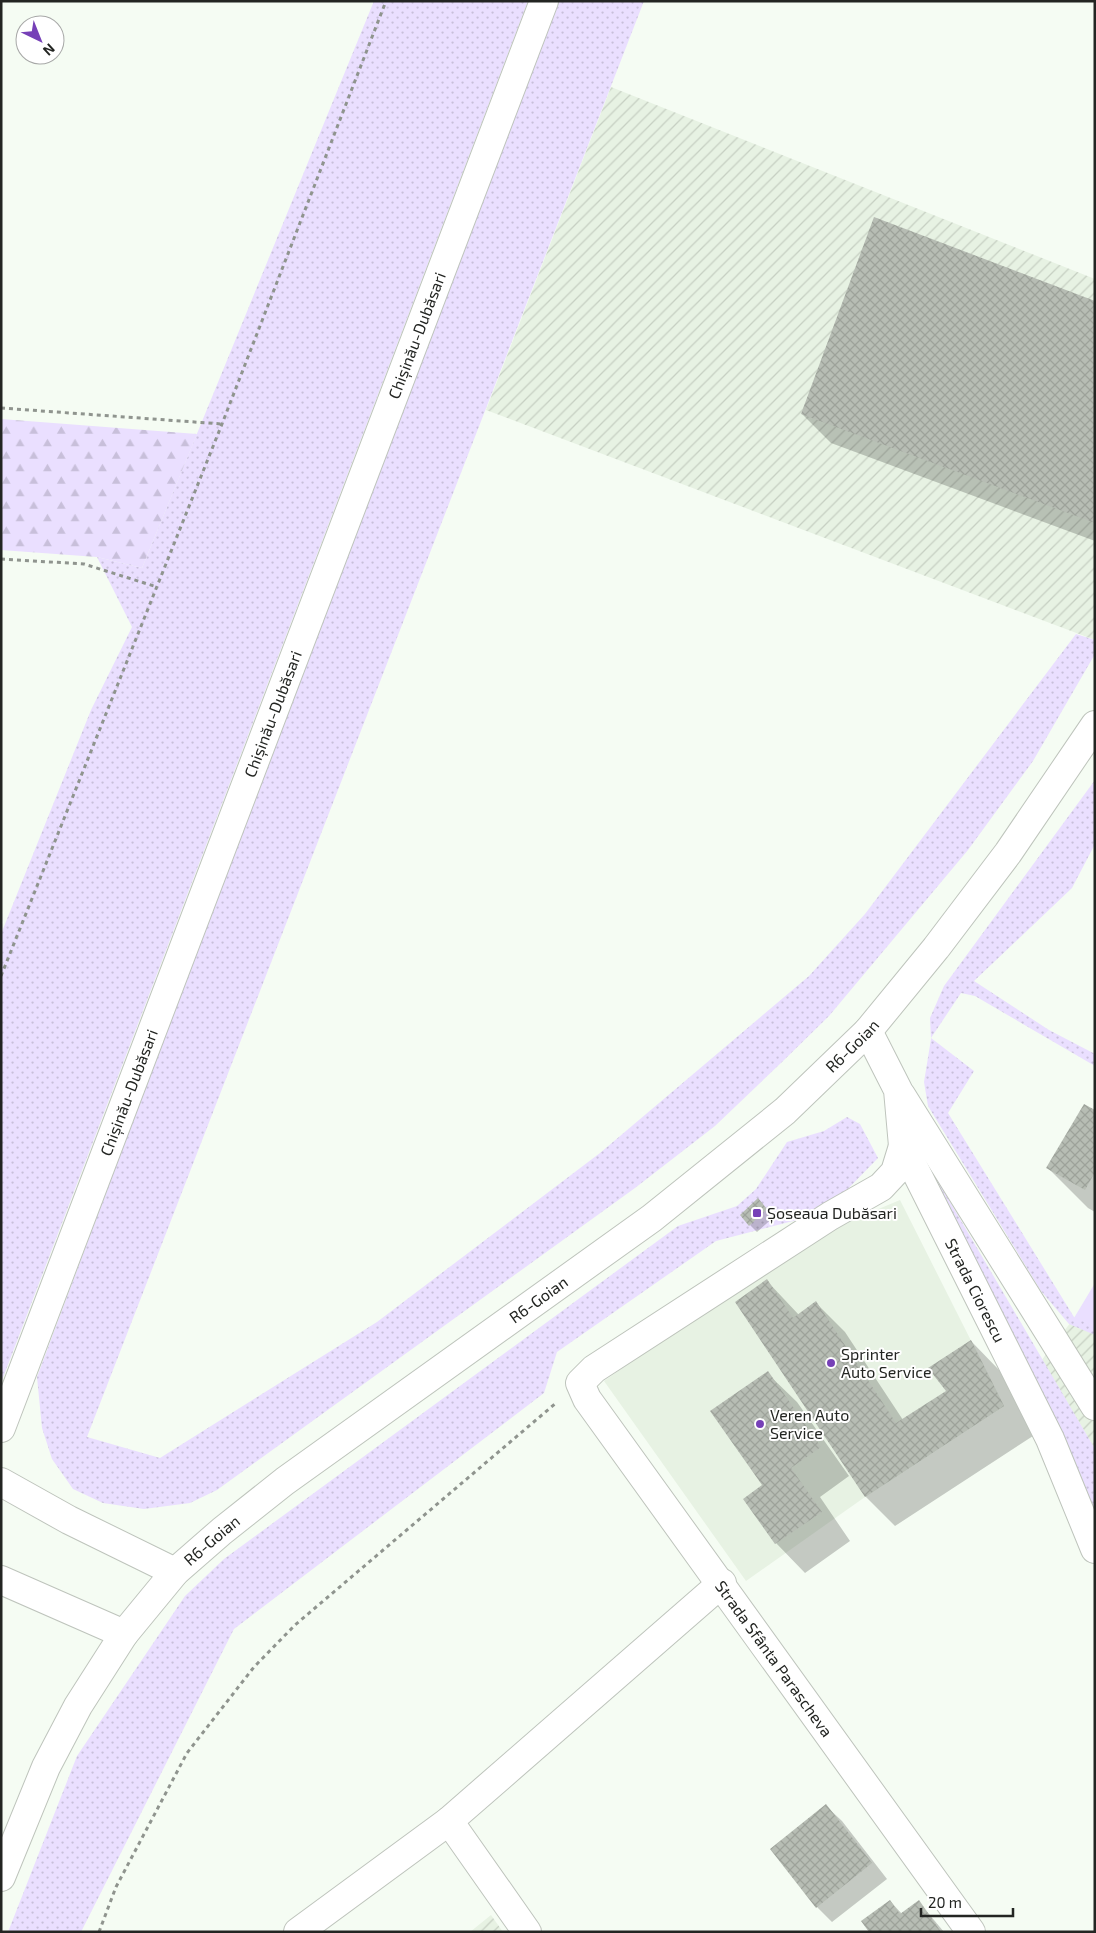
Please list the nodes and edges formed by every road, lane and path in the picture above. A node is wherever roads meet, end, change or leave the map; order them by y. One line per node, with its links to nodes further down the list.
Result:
1 (386, 1): 4 (path)
2 (544, 1): 14 (main road, Chișinău-Dubăsari)
3 (1, 408): 4 (path)
4 (222, 424): 6 (path)
5 (1, 559): 6 (path)
6 (157, 587): 8 (path)
7 (1095, 725): 9 (main road, R6-Goian)
8 (1, 976)
9 (868, 1031): 10 (main road, Strada Ciorescu); 17 (main road, R6-Goian)
10 (898, 1090): 11 (main road, Strada Ciorescu); 13 (main road)
11 (903, 1146): 12 (main road); 16 (main road, Strada Ciorescu)
12 (580, 1383): 19 (main road, Strada Sfânta Parascheva); 23 (path)
13 (1095, 1406)
14 (1, 1428)
15 (1, 1482): 17 (main road)
16 (1095, 1548)
17 (175, 1572): 20 (main road, R6-Goian)
18 (1, 1580): 20 (main road)
19 (722, 1583): 21 (main road); 26 (main road, Strada Sfânta Parascheva)
20 (124, 1634): 22 (main road, R6-Goian)
21 (449, 1821): 24 (main road); 25 (main road)
22 (1, 1878)
23 (99, 1932)
24 (298, 1932)
25 (527, 1932)
26 (971, 1932)

